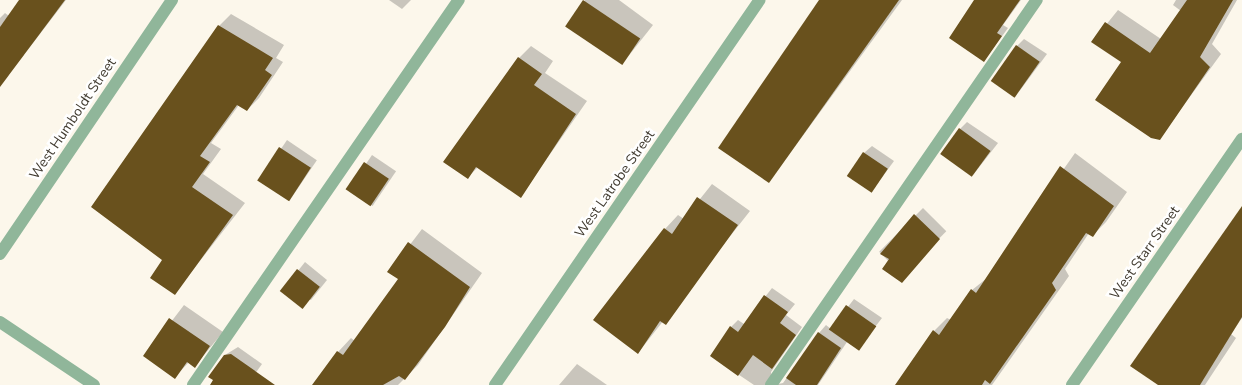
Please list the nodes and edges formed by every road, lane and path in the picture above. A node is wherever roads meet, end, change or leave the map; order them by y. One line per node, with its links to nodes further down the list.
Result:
1 (172, 0): 6 (street, West Humboldt Street)
2 (459, 0): 9 (street)
3 (760, 0): 10 (street, West Latrobe Street)
4 (1036, 0): 11 (street)
5 (1242, 139): 12 (street, West Starr Street)
6 (0, 254)
7 (0, 322): 8 (street)
8 (94, 385)
9 (193, 385)
10 (495, 385)
11 (771, 385)
12 (1072, 385)

